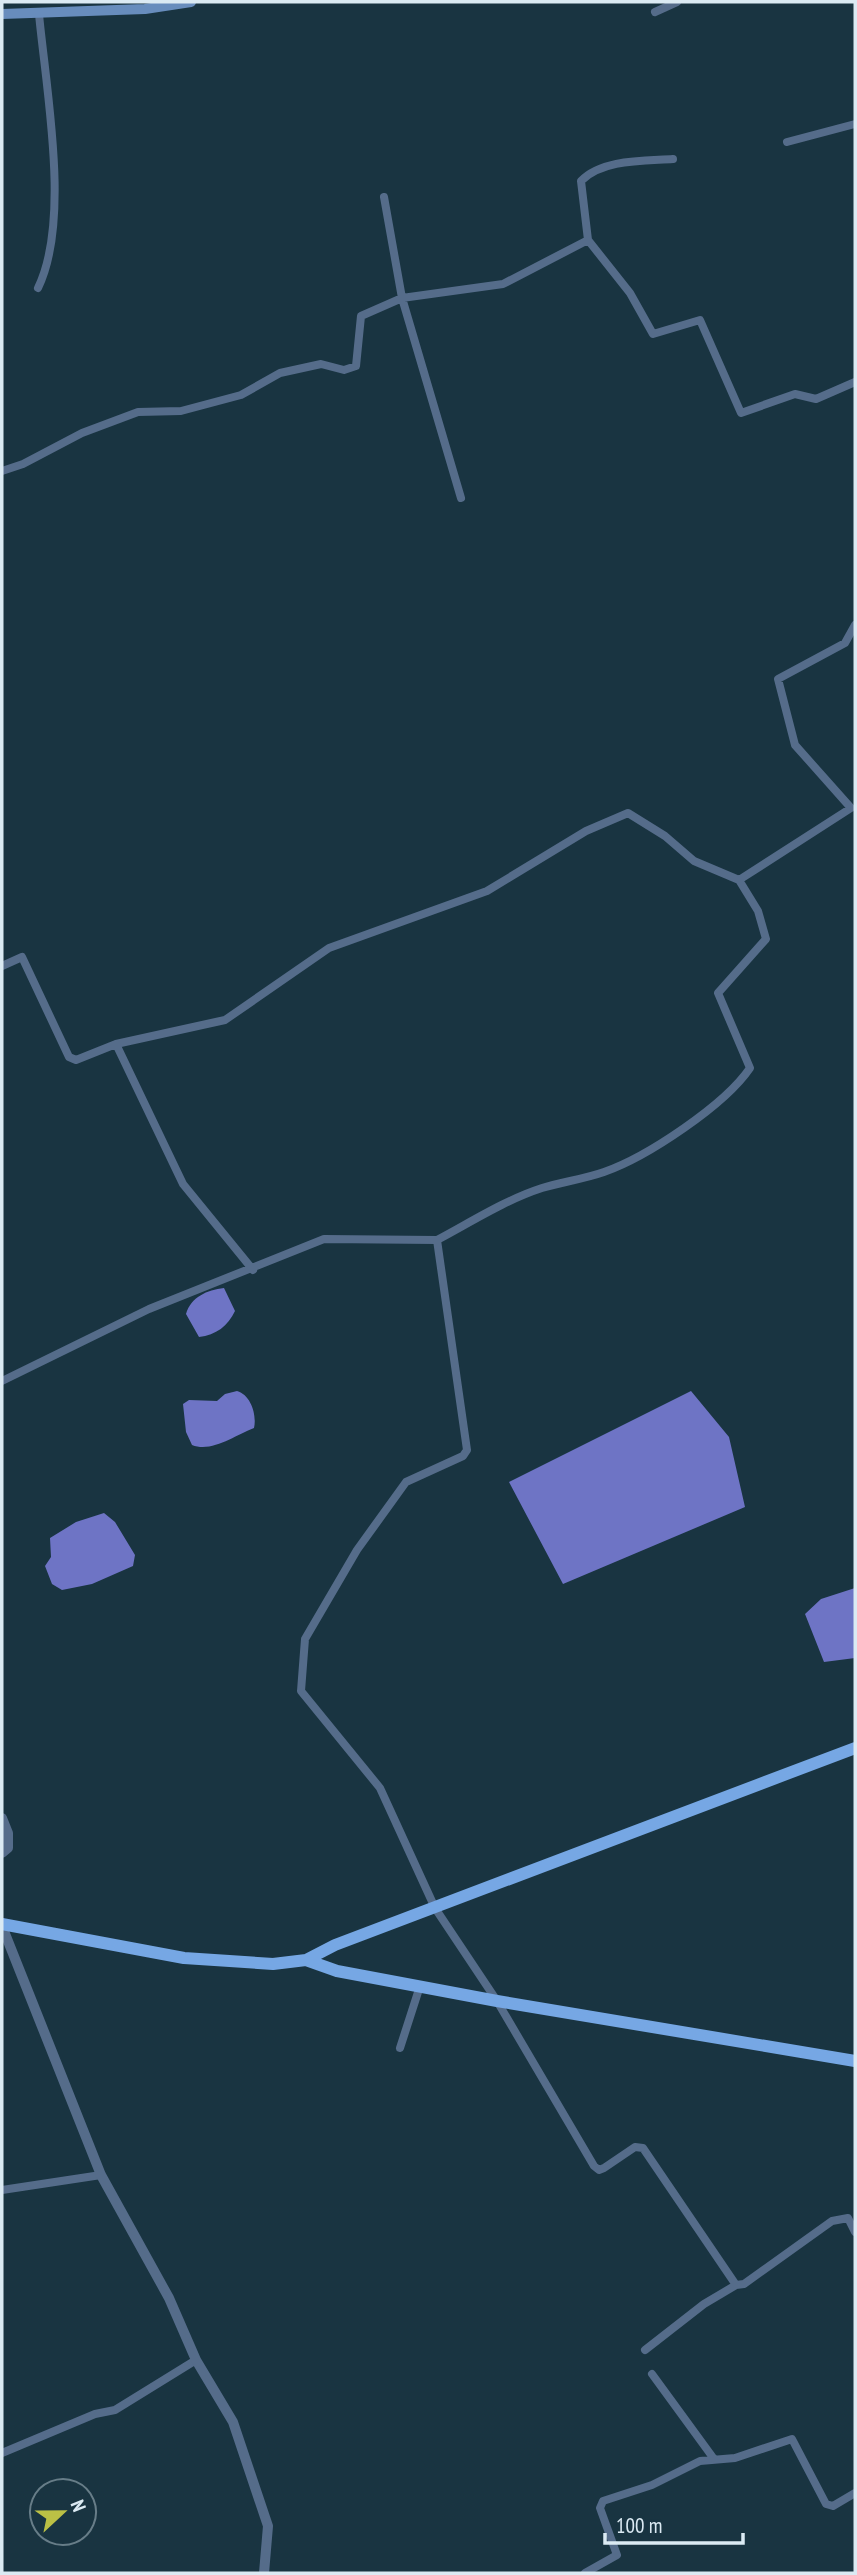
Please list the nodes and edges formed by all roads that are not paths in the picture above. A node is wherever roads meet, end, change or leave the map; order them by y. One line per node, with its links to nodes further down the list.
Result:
1 (191, 2): 5 (main road)
2 (677, 2): 3 (street)
3 (655, 12)
4 (2, 14): 5 (main road)
5 (39, 14): 11 (street)
6 (855, 124): 7 (street)
7 (787, 142)
8 (673, 159): 10 (street)
9 (384, 197): 12 (street)
10 (588, 240): 12 (street); 13 (street)
11 (38, 288)
12 (402, 299): 14 (street); 15 (street)
13 (855, 382)
14 (2, 471)
15 (461, 498)
16 (855, 625): 17 (street)
17 (853, 810): 18 (street)
18 (739, 880): 20 (street); 21 (street)
19 (2, 966): 20 (street)
20 (116, 1044): 22 (street)
21 (437, 1240): 22 (street); 27 (street)
22 (253, 1270): 23 (street)
23 (2, 1381)
24 (855, 1748): 27 (main road)
25 (2, 1818): 26 (street)
26 (2, 1853)
27 (435, 1908): 29 (main road); 31 (street)
28 (2, 1925): 29 (main road); 34 (street)
29 (306, 1960): 30 (main road)
30 (420, 1986): 31 (main road); 32 (street)
31 (497, 2001): 33 (main road); 37 (street)
32 (400, 2048)
33 (855, 2061)
34 (100, 2175): 35 (street); 39 (street)
35 (2, 2190)
36 (855, 2232): 37 (street)
37 (736, 2285): 38 (street)
38 (645, 2350)
39 (196, 2360): 41 (street); 44 (street)
40 (652, 2374): 42 (street)
41 (2, 2453)
42 (714, 2459): 43 (street); 45 (street)
43 (855, 2493)
44 (264, 2573)
45 (585, 2573)

